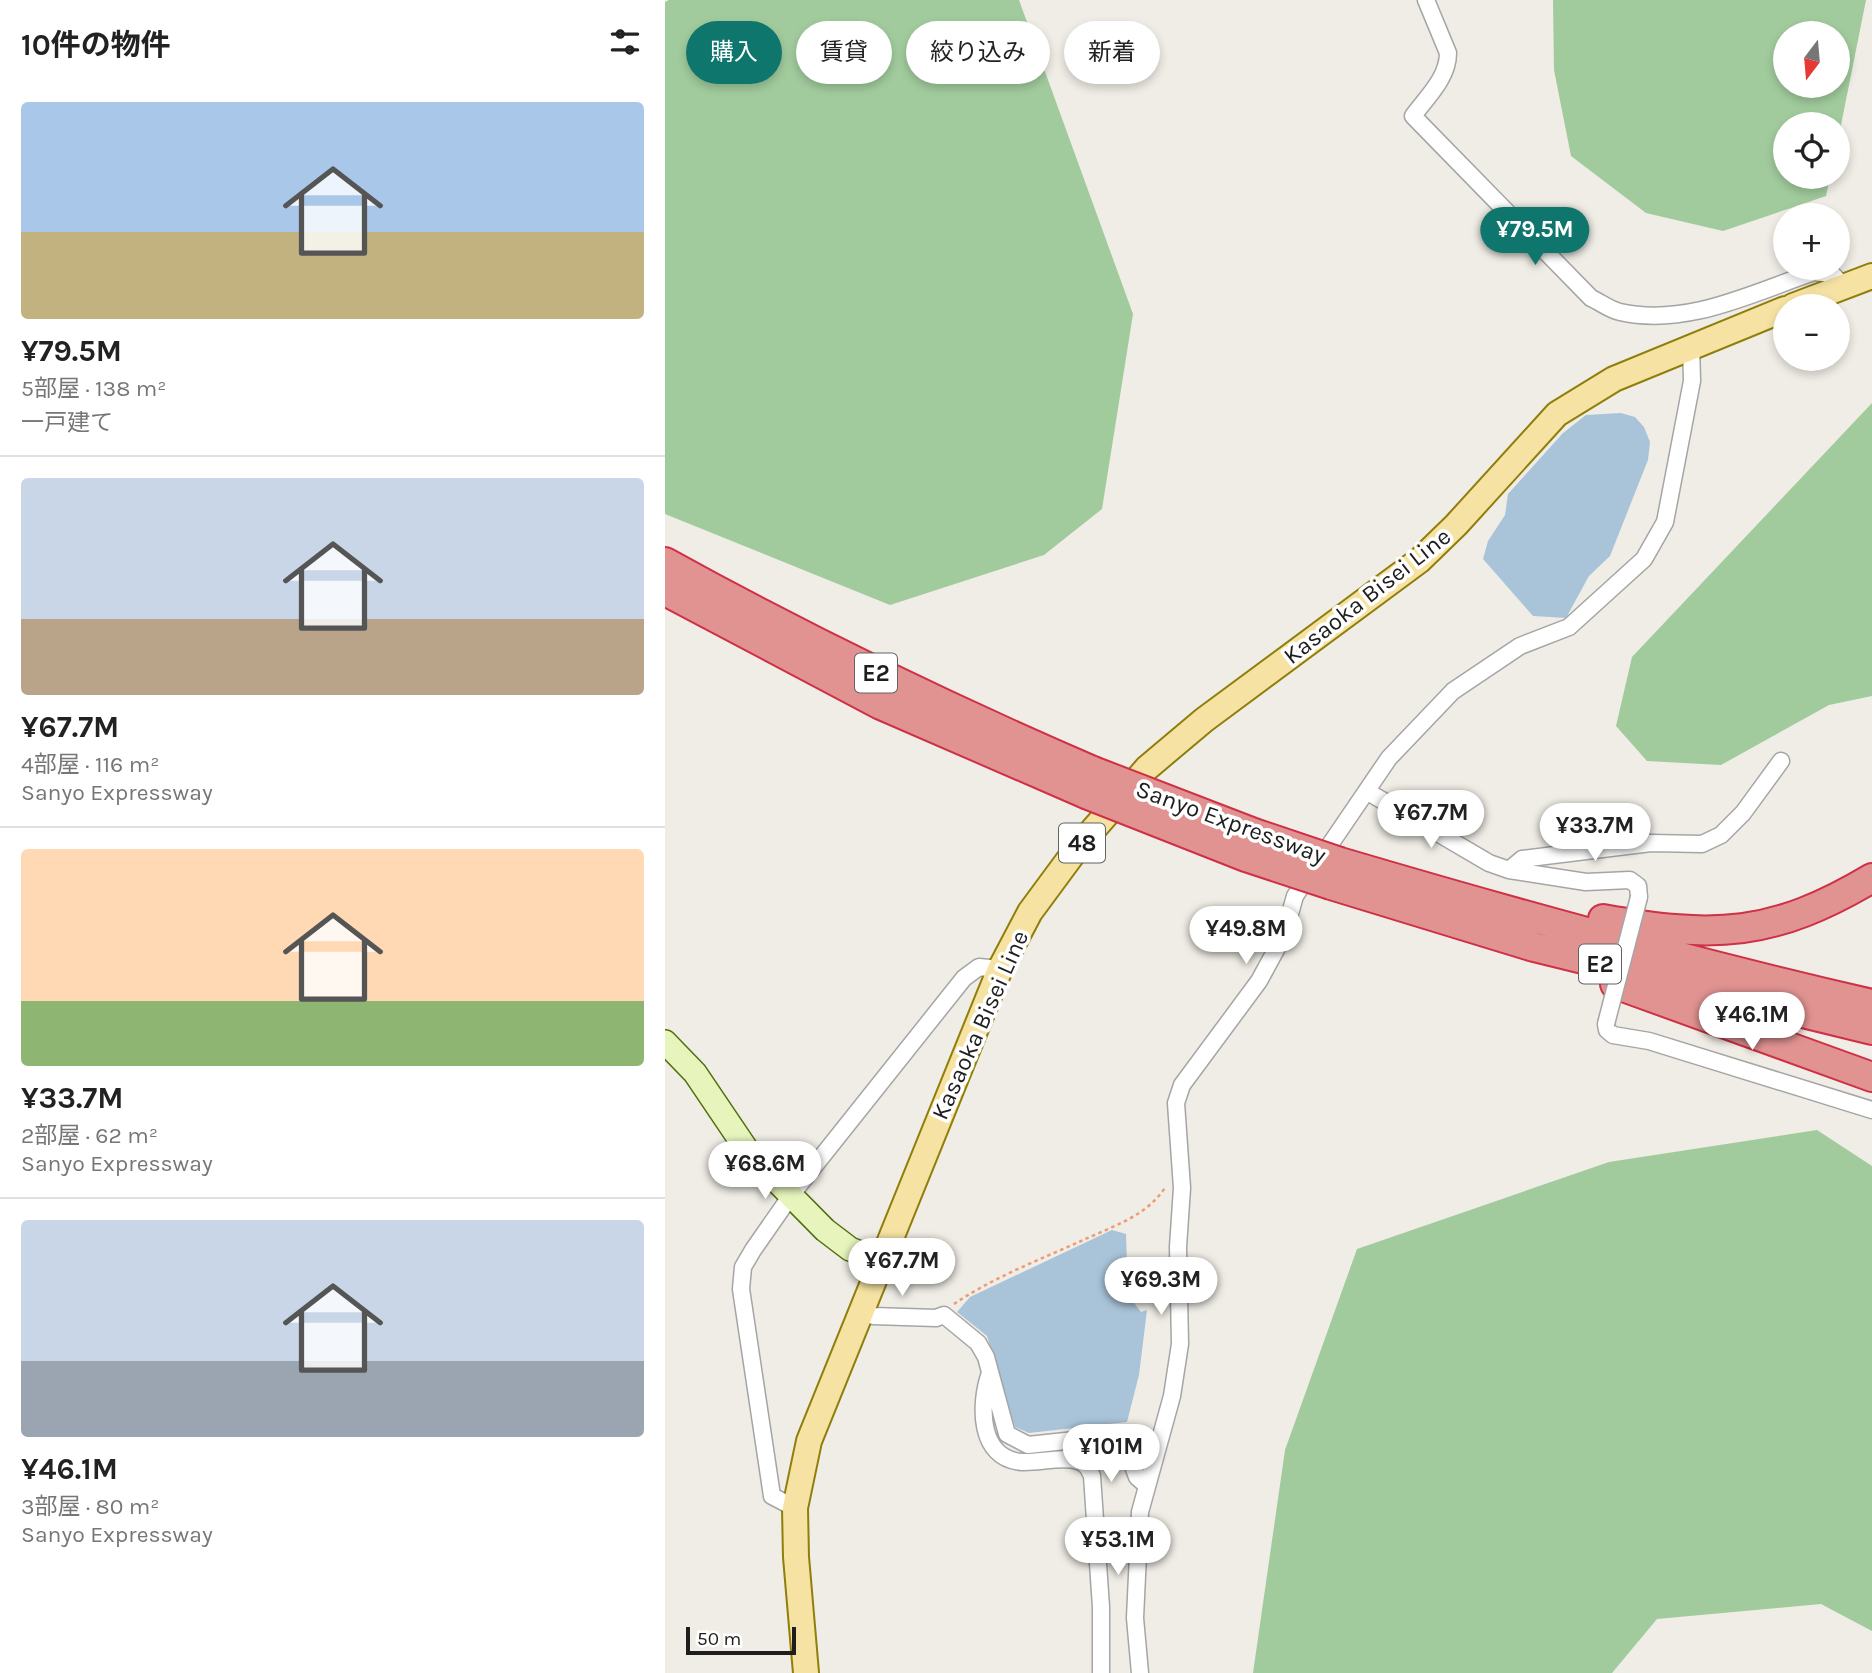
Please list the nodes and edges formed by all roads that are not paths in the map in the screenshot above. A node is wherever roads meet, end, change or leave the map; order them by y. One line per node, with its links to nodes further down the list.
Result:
1 (1426, 0): 3 (street)
2 (1872, 275): 3 (main road)
3 (1844, 286): 4 (main road)
4 (1824, 294)
5 (1773, 314): 6 (main road, Kasaoka Bisei Line / 48)
6 (1691, 345): 11 (street); 16 (main road, Kasaoka Bisei Line / 48)
7 (665, 562): 10 (highway, Sanyo Expressway / E2)
8 (665, 591): 10 (highway, Sanyo Expressway / E2)
9 (1781, 761): 13 (street)
10 (1089, 782): 12 (highway, Sanyo Expressway / E2, bridge); 12 (highway, Sanyo Expressway / E2, bridge)
11 (1368, 792): 13 (street); 26 (street)
12 (1338, 867): 14 (highway); 15 (highway, Sanyo Expressway / E2); 17 (highway, Sanyo Expressway / E2)
13 (1509, 870): 21 (street, bridge)
14 (1872, 877)
15 (1437, 919): 18 (highway, Sanyo Expressway / E2); 20 (highway)
16 (1000, 969): 22 (street); 23 (main road, Kasaoka Bisei Line / 48)
17 (1872, 1004)
18 (1872, 1030)
19 (665, 1042): 22 (main road)
20 (1872, 1077)
21 (1872, 1110)
22 (792, 1194): 23 (main road); 27 (street)
23 (881, 1261): 24 (main road, Kasaoka Bisei Line / 48)
24 (861, 1312): 25 (street); 27 (main road, Kasaoka Bisei Line / 48)
25 (990, 1373): 26 (street); 29 (street)
26 (1146, 1484): 30 (street)
27 (795, 1508): 28 (main road, Kasaoka Bisei Line / 48)
28 (806, 1673)
29 (1101, 1673)
30 (1140, 1673)

